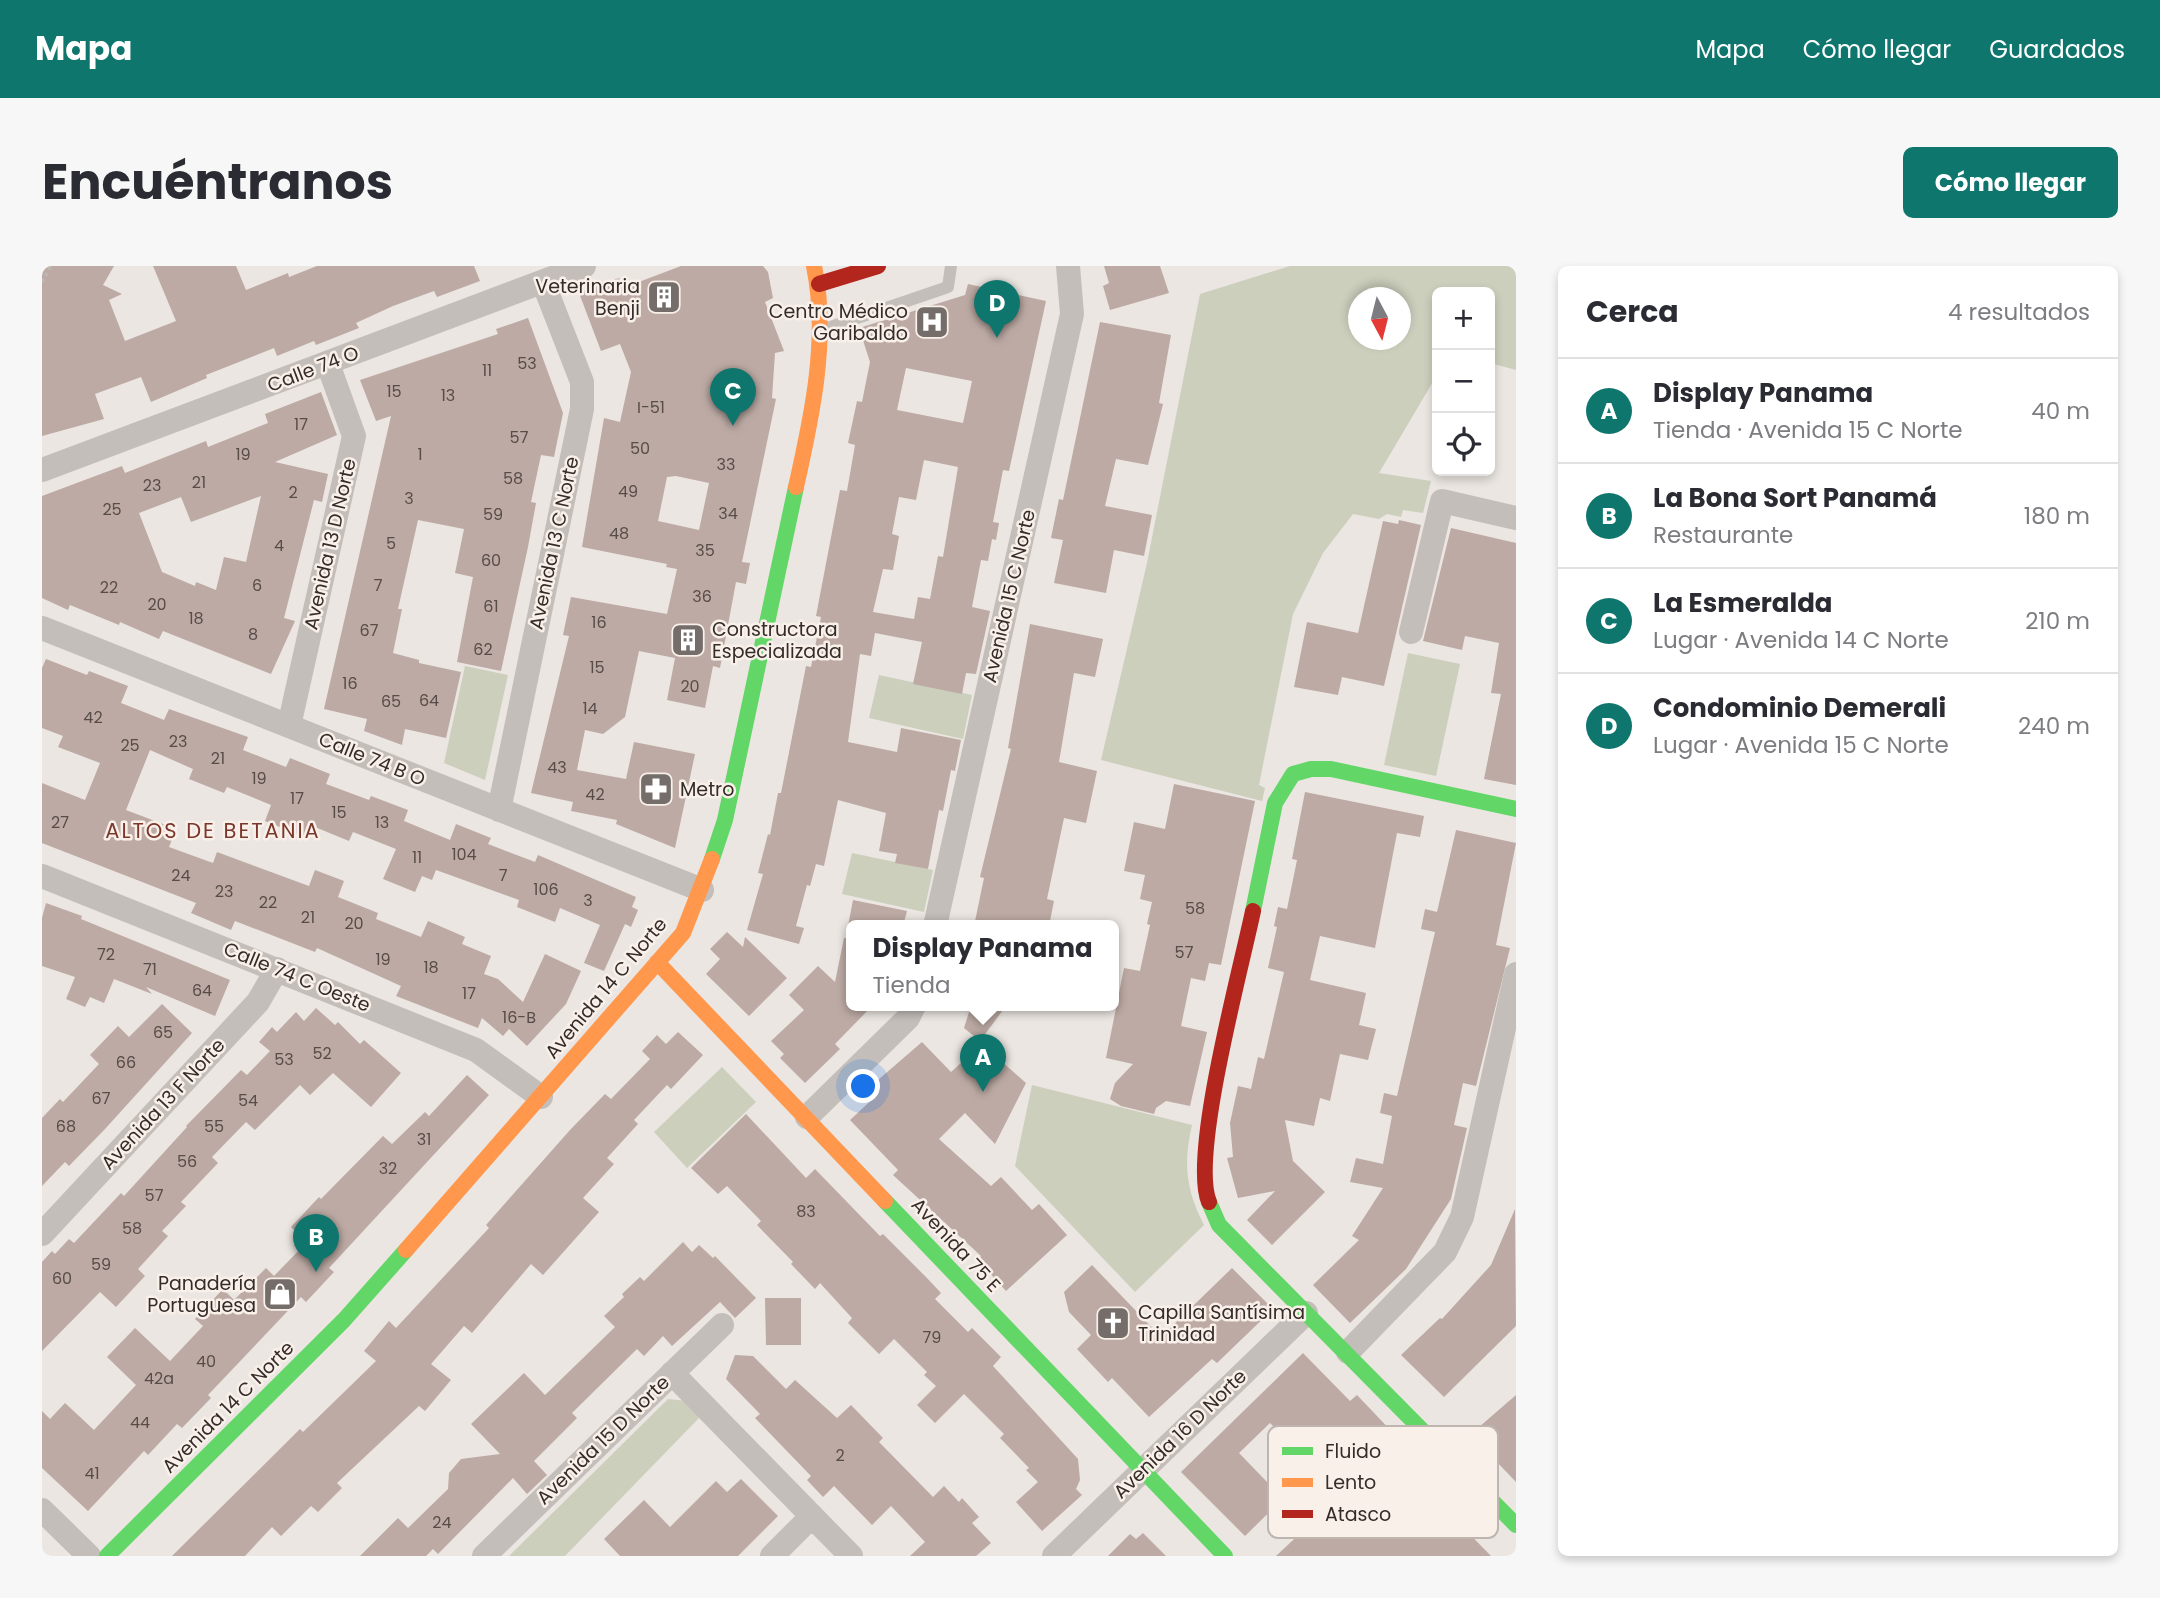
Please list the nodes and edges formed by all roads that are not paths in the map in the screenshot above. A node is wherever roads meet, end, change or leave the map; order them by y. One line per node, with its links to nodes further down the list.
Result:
1 (584, 266): 6 (street, Calle 74 O)
2 (814, 266): 7 (street, Avenida 14 C Norte)
3 (878, 266): 7 (street)
4 (951, 266): 8 (lane)
5 (1068, 266): 19 (street, Avenida 15 C Norte)
6 (543, 282): 9 (street, Calle 74 O); 16 (street, Avenida 13 C Norte)
7 (819, 284): 8 (street, Avenida 14 C Norte)
8 (817, 332): 18 (street, Avenida 14 C Norte)
9 (328, 364): 10 (street, Calle 74 O); 14 (street, Avenida 13 D Norte)
10 (42, 470)
11 (1516, 518): 13 (street)
12 (42, 628): 14 (street, Calle 74 B O)
13 (1411, 632)
14 (289, 726): 16 (street, Calle 74 B O)
15 (1516, 809): 27 (street)
16 (499, 810): 18 (street, Calle 74 B O)
17 (42, 876): 21 (street, Calle 74 C Oeste)
18 (702, 890): 20 (street, Avenida 14 C Norte)
19 (936, 920)
20 (657, 962): 24 (street, Avenida 14 C Norte); 25 (street, Avenida 75 E)
21 (277, 969): 24 (street, Calle 74 C Oeste); 26 (street, Avenida 13 F Norte)
22 (1516, 974): 29 (street)
23 (912, 1011): 25 (street)
24 (541, 1097): 38 (street, Avenida 14 C Norte)
25 (807, 1117): 32 (street, Avenida 75 E)
26 (42, 1234)
27 (1306, 1313): 29 (street); 32 (street, Avenida 16 D Norte)
28 (722, 1325): 30 (street, Avenida 15 D Norte)
29 (1348, 1352): 31 (street)
30 (672, 1373): 35 (street); 39 (street, Avenida 15 D Norte)
31 (1420, 1426)
32 (1142, 1471): 42 (street, Avenida 16 D Norte); 43 (street, Avenida 75 E)
33 (1498, 1506): 36 (street)
34 (42, 1510): 37 (street)
35 (813, 1516): 40 (street); 41 (street)
36 (1516, 1525)
37 (89, 1556)
38 (107, 1556)
39 (484, 1556)
40 (772, 1556)
41 (851, 1556)
42 (1054, 1556)
43 (1225, 1556)

